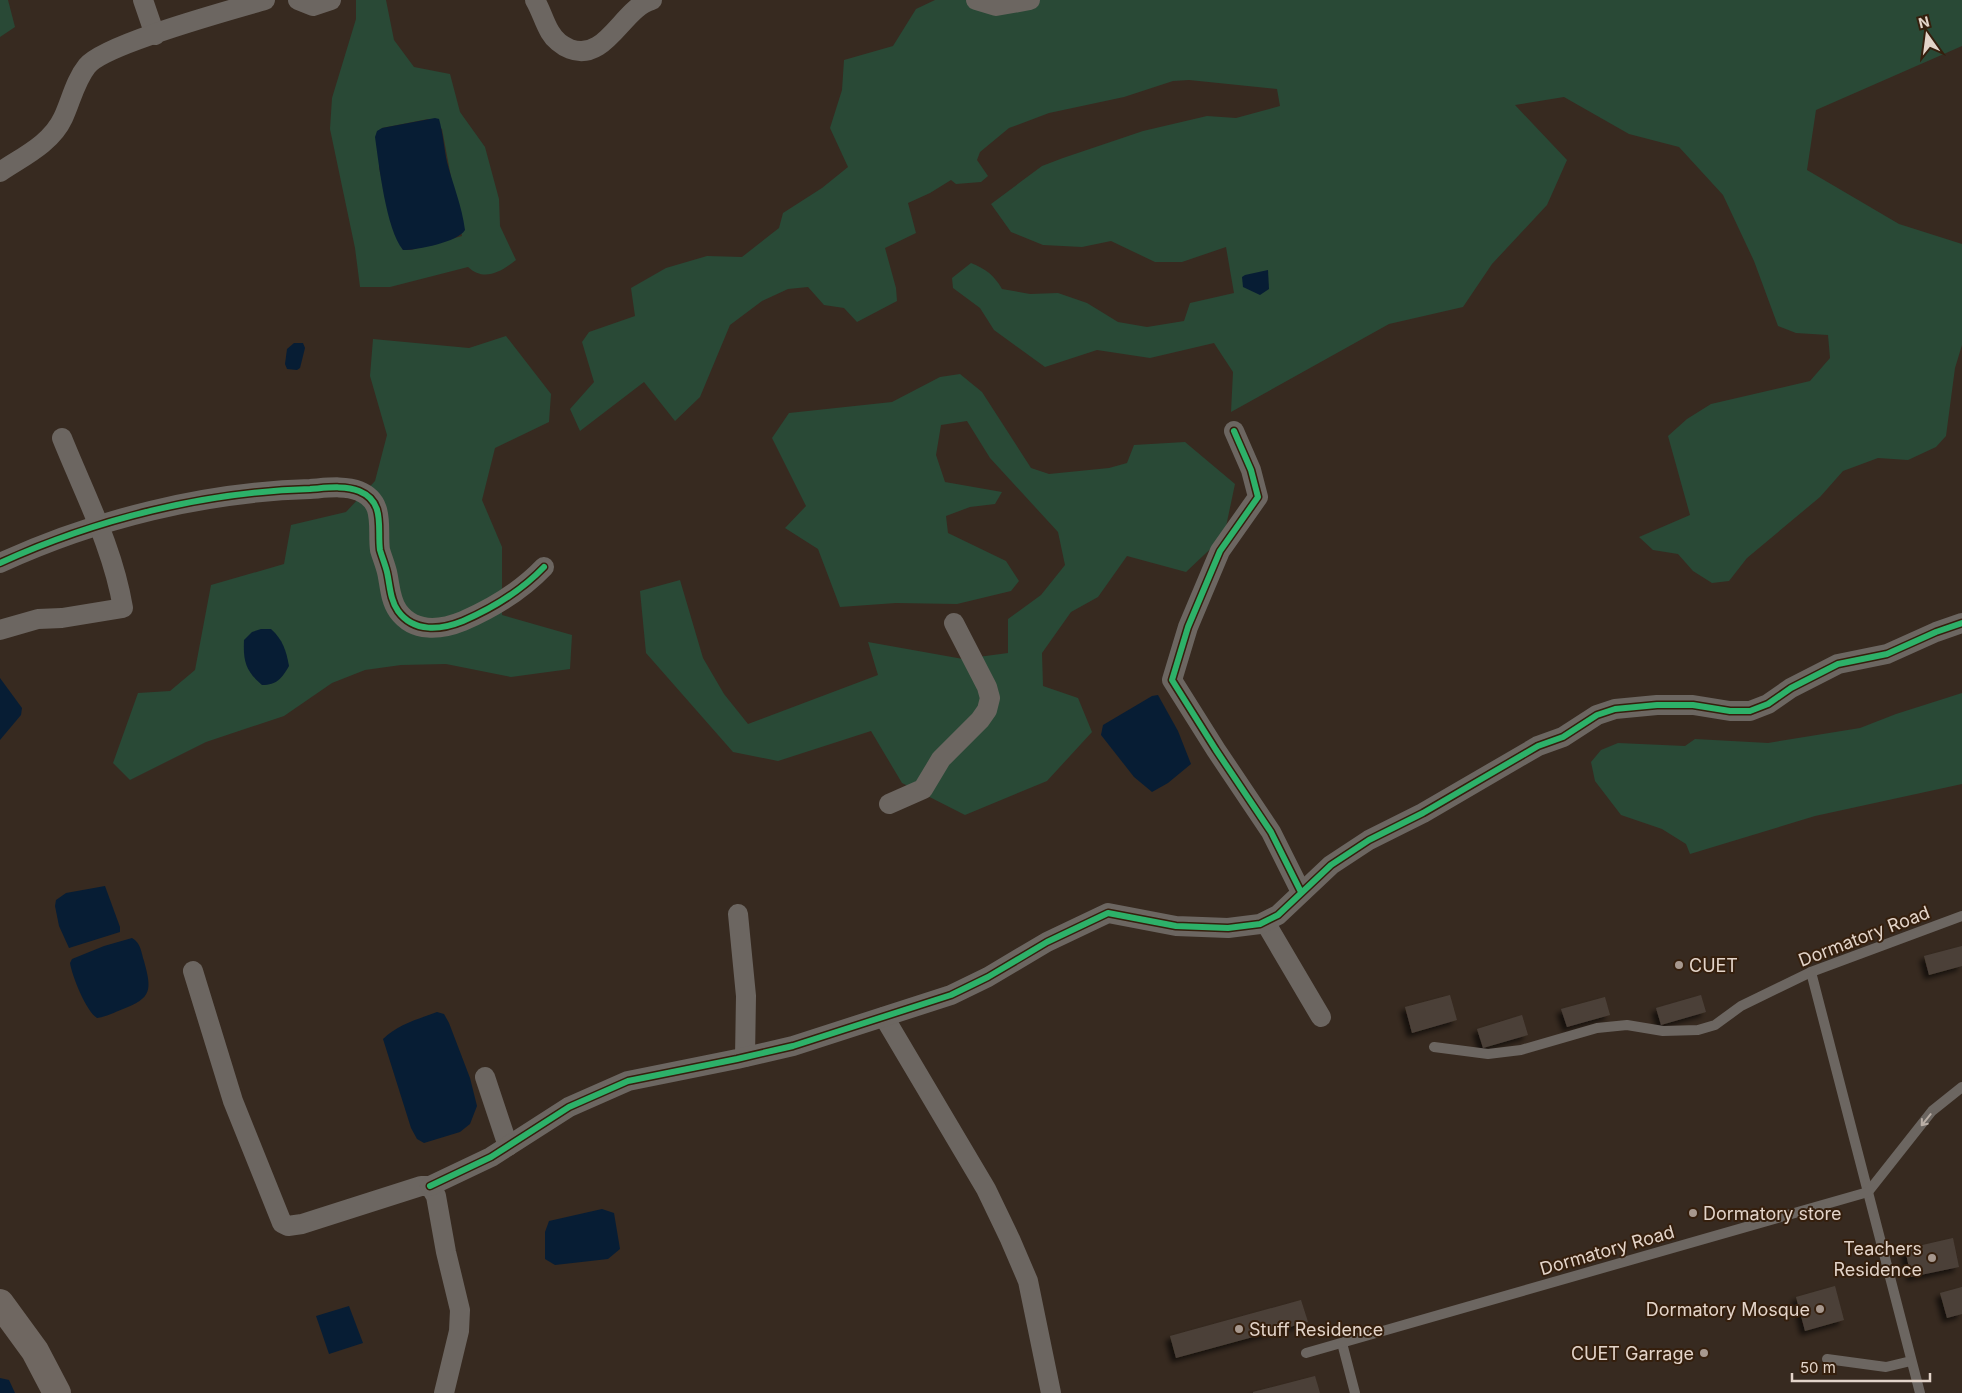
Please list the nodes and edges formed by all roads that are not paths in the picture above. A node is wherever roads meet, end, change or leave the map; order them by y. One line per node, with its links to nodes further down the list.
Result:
1 (142, 0): 9 (street)
2 (264, 0): 9 (street)
3 (298, 0): 4 (street)
4 (331, 0)
5 (535, 0): 6 (street)
6 (652, 0)
7 (976, 0): 8 (street)
8 (1030, 0)
9 (155, 35): 10 (street)
10 (0, 172)
11 (1234, 431): 20 (street)
12 (62, 438): 13 (street)
13 (101, 526): 14 (street); 15 (street); 18 (street)
14 (0, 563)
15 (544, 567)
16 (954, 622): 19 (street)
17 (1962, 623): 20 (street)
18 (0, 630)
19 (889, 804)
20 (1302, 892): 23 (street)
21 (738, 914): 29 (street)
22 (1962, 916): 25 (lane, Dormatory Road)
23 (1265, 922): 26 (street); 27 (street)
24 (193, 971): 33 (street)
25 (1811, 972): 28 (lane, Dormatory Road); 34 (lane)
26 (884, 1017): 29 (street); 42 (street)
27 (1320, 1017)
28 (1434, 1047)
29 (745, 1058): 32 (street)
30 (485, 1077): 32 (street)
31 (1962, 1087): 34 (lane, one-way to 34)
32 (508, 1146): 33 (street)
33 (430, 1186): 41 (street)
34 (1868, 1192): 36 (lane, Dormatory Road); 39 (lane)
35 (0, 1303): 40 (main road)
36 (1342, 1343): 37 (lane, Dormatory Road); 43 (lane)
37 (1306, 1353)
38 (1827, 1358): 39 (lane)
39 (1911, 1361): 44 (lane)
40 (57, 1393)
41 (444, 1393)
42 (1051, 1393)
43 (1355, 1393)
44 (1920, 1393)

